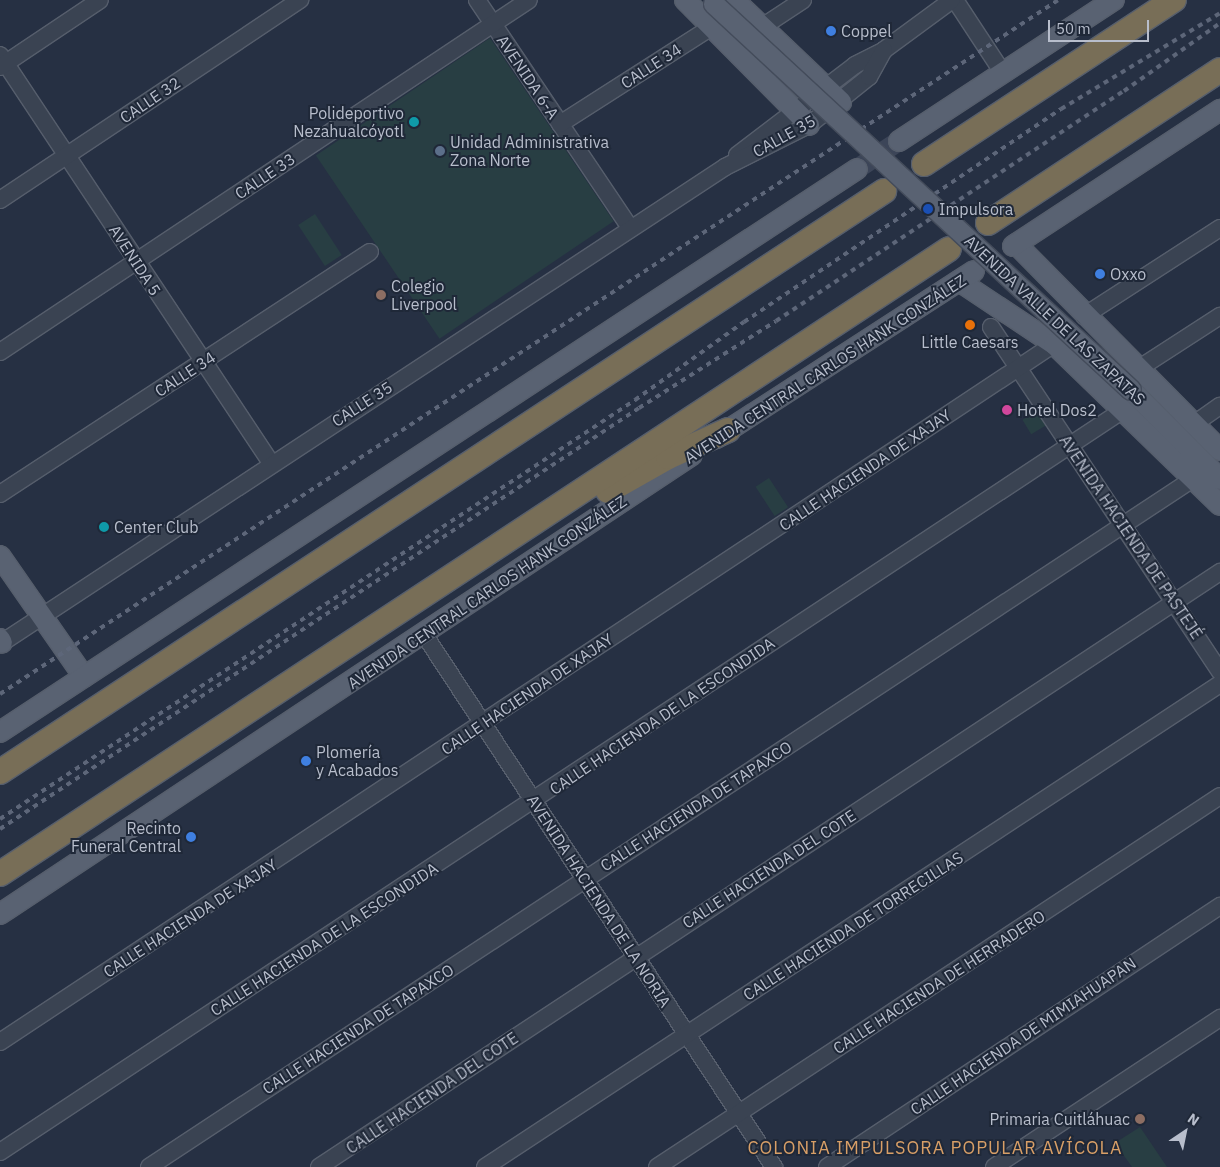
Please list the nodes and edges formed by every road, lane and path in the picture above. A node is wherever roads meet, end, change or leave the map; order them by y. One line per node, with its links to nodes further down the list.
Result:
1 (100, 0): 18 (street)
2 (300, 0): 29 (street, CALLE 32)
3 (477, 0): 12 (street, AVENIDA 6-A)
4 (529, 0): 12 (street, CALLE 33)
5 (685, 0): 13 (main road)
6 (803, 0): 14 (street)
7 (954, 0): 17 (street); 22 (street)
8 (1114, 0): 22 (main road)
9 (1156, 0): 20 (highway)
10 (1174, 0): 20 (highway)
11 (725, 3): 13 (street, CALLE 34); 14 (main road); 57 (main road, AVENIDA VALLE DE LAS ZAPATAS, bridge)
12 (493, 24): 27 (street, AVENIDA 6-A); 39 (street, CALLE 33)
13 (712, 27): 16 (main road); 27 (street, CALLE 34)
14 (762, 27): 15 (main road); 16 (street)
15 (776, 42): 19 (main road); 23 (main road)
16 (732, 46): 19 (main road)
17 (884, 50): 23 (street); 24 (street)
18 (2, 62): 29 (street, AVENIDA 5)
19 (748, 62): 26 (main road)
20 (1080, 62): 30 (highway)
21 (1220, 70): 34 (highway)
22 (1003, 73): 28 (main road)
23 (826, 88): 24 (main road); 26 (street, CALLE 35)
24 (841, 102): 26 (street, CALLE 35)
25 (1220, 110): 41 (main road, AVENIDA VALLE DE LAS ZAPATAS)
26 (803, 118): 35 (street, CALLE 35)
27 (560, 124): 35 (street, AVENIDA 6-A)
28 (899, 141)
29 (67, 156): 33 (street, CALLE 32); 39 (street, AVENIDA 5)
30 (924, 164)
31 (857, 169): 69 (main road)
32 (884, 191): 73 (highway)
33 (0, 200)
34 (988, 223)
35 (630, 228): 55 (street, CALLE 35)
36 (1220, 228): 41 (street)
37 (949, 249): 60 (highway, AVENIDA CENTRAL CARLOS HANK GONZÁLEZ)
38 (370, 252): 46 (street, CALLE 34)
39 (135, 262): 45 (street, CALLE 33); 46 (street, AVENIDA 5)
40 (967, 276): 44 (main road, AVENIDA VALLE DE LAS ZAPATAS); 52 (main road, AVENIDA CENTRAL CARLOS HANK GONZÁLEZ)
41 (1084, 316): 47 (main road, AVENIDA VALLE DE LAS ZAPATAS)
42 (1220, 316): 47 (street)
43 (992, 327): 48 (street, AVENIDA HACIENDA DE PASTEJÉ)
44 (1054, 344): 48 (street, CALLE HACIENDA DE XAJAY); 49 (main road, AVENIDA VALLE DE LAS ZAPATAS)
45 (0, 352)
46 (202, 363): 55 (street, AVENIDA 5); 58 (street, CALLE 34)
47 (1132, 363): 49 (main road); 51 (main road, AVENIDA VALLE DE LAS ZAPATAS)
48 (1018, 368): 53 (street, AVENIDA HACIENDA DE PASTEJÉ); 71 (street, CALLE HACIENDA DE XAJAY)
49 (1096, 385): 50 (main road, AVENIDA VALLE DE LAS ZAPATAS)
50 (1123, 410): 53 (street, CALLE HACIENDA DE LA ESCONDIDA); 56 (main road, AVENIDA VALLE DE LAS ZAPATAS)
51 (1207, 414): 54 (main road, AVENIDA VALLE DE LAS ZAPATAS)
52 (728, 430): 60 (highway); 66 (main road, AVENIDA CENTRAL CARLOS HANK GONZÁLEZ)
53 (1070, 446): 61 (street, AVENIDA HACIENDA DE PASTEJÉ); 75 (street, CALLE HACIENDA DE LA ESCONDIDA)
54 (1220, 450)
55 (271, 463): 65 (street, CALLE 35)
56 (1193, 479): 59 (main road, AVENIDA VALLE DE LAS ZAPATAS); 61 (street, CALLE HACIENDA DE TAPAXCO)
57 (1220, 479)
58 (0, 494)
59 (1220, 505)
60 (546, 516): 76 (highway, AVENIDA CENTRAL CARLOS HANK GONZÁLEZ)
61 (1123, 525): 64 (street, AVENIDA HACIENDA DE PASTEJÉ); 77 (street, CALLE HACIENDA DE TAPAXCO)
62 (0, 556): 65 (main road)
63 (1220, 572): 64 (street, CALLE HACIENDA DEL COTE)
64 (1175, 603): 68 (street, AVENIDA HACIENDA DE PASTEJÉ); 80 (street, CALLE HACIENDA DEL COTE)
65 (40, 615): 67 (street, CALLE 35); 69 (main road)
66 (424, 634): 71 (street, AVENIDA HACIENDA DE LA NORIA); 79 (main road, AVENIDA CENTRAL CARLOS HANK GONZÁLEZ)
67 (1, 642)
68 (1220, 672)
69 (84, 677): 72 (main road)
70 (1220, 684): 82 (street, CALLE HACIENDA DE TORRECILLAS)
71 (482, 724): 75 (street, AVENIDA HACIENDA DE LA NORIA); 83 (street, CALLE HACIENDA DE XAJAY)
72 (0, 732)
73 (0, 772)
74 (1220, 796): 84 (street, CALLE HACIENDA DE HERRADERO)
75 (534, 802): 77 (street, AVENIDA HACIENDA DE LA NORIA); 85 (street, CALLE HACIENDA DE LA ESCONDIDA)
76 (0, 874)
77 (585, 880): 80 (street, AVENIDA HACIENDA DE LA NORIA); 86 (street, CALLE HACIENDA DE TAPAXCO)
78 (1220, 906): 91 (street, CALLE HACIENDA DE MIMIAHUAPAN)
79 (0, 914)
80 (636, 957): 82 (street, AVENIDA HACIENDA DE LA NORIA); 87 (street, CALLE HACIENDA DEL COTE)
81 (1220, 1018): 92 (street)
82 (687, 1035): 84 (street, AVENIDA HACIENDA DE LA NORIA); 88 (street, CALLE HACIENDA DE TORRECILLAS)
83 (0, 1042)
84 (739, 1113): 89 (street, CALLE HACIENDA DE HERRADERO); 90 (street, AVENIDA HACIENDA DE LA NORIA)
85 (0, 1152)
86 (149, 1167)
87 (319, 1167)
88 (485, 1167)
89 (657, 1167)
90 (774, 1167)
91 (827, 1167)
92 (994, 1167)

